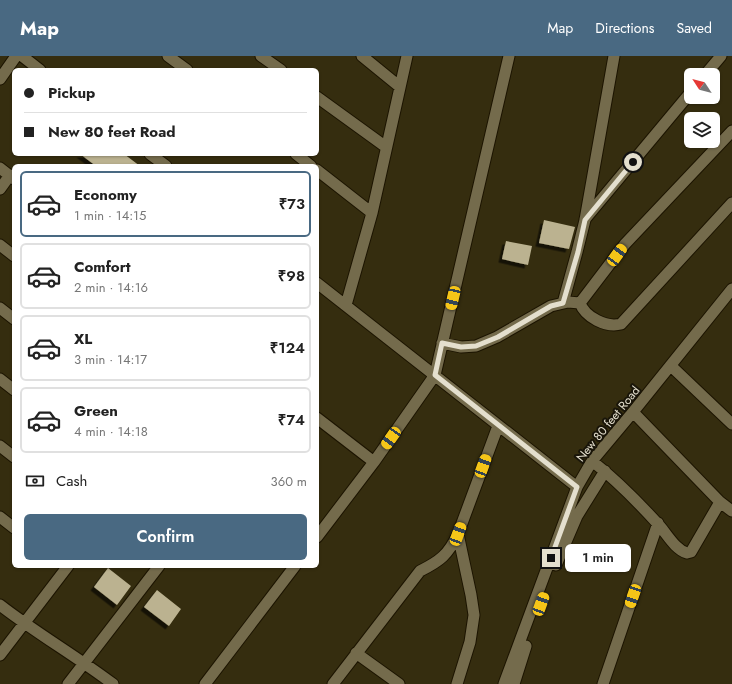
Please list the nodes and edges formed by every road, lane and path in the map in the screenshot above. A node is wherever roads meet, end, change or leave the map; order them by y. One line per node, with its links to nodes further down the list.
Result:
1 (16, 56): 14 (street)
2 (22, 56): 10 (street)
3 (168, 56): 11 (street)
4 (262, 56): 12 (street)
5 (362, 56): 15 (street)
6 (407, 56): 15 (street)
7 (509, 56): 40 (street)
8 (614, 56): 30 (street)
9 (721, 56): 13 (street)
10 (37, 68)
11 (184, 68)
12 (277, 68)
13 (711, 68)
14 (0, 79)
15 (400, 87): 19 (street)
16 (319, 98): 19 (street)
17 (684, 100): 30 (street)
18 (732, 131): 36 (street)
19 (386, 147): 29 (street)
20 (153, 156): 22 (street)
21 (298, 156): 23 (street)
22 (163, 164)
23 (308, 164)
24 (0, 168): 26 (street)
25 (319, 172): 29 (street)
26 (12, 177): 27 (street)
27 (0, 189)
28 (732, 203): 36 (street)
29 (372, 213): 37 (street)
30 (585, 220): 35 (street)
31 (0, 245): 32 (street)
32 (12, 254)
33 (319, 284): 37 (street)
34 (732, 289): 41 (street, New 80 feet Road)
35 (563, 303): 36 (street); 40 (street)
36 (580, 303)
37 (346, 305): 42 (street)
38 (0, 308): 39 (street)
39 (12, 317)
40 (442, 343): 42 (street)
41 (671, 366): 45 (street, New 80 feet Road); 47 (street)
42 (435, 375): 48 (street); 52 (street)
43 (0, 379): 44 (street)
44 (12, 388)
45 (633, 412): 51 (street, New 80 feet Road); 55 (street)
46 (319, 420): 52 (street)
47 (732, 424)
48 (498, 426): 54 (street); 61 (street)
49 (0, 446): 50 (street)
50 (12, 455)
51 (592, 460): 53 (street); 54 (street, New 80 feet Road)
52 (374, 462): 60 (street)
53 (605, 471): 58 (street); 77 (street)
54 (577, 487): 76 (street, New 80 feet Road)
55 (720, 502): 56 (street); 58 (street)
56 (732, 511)
57 (0, 517): 59 (street)
58 (658, 523): 78 (street)
59 (12, 526)
60 (319, 534)
61 (458, 534): 67 (street); 75 (street)
62 (64, 568): 66 (street)
63 (157, 568): 69 (street)
64 (293, 568): 72 (street)
65 (0, 605): 66 (street)
66 (24, 624): 68 (street); 69 (street)
67 (356, 653): 73 (street); 74 (street)
68 (0, 655)
69 (84, 663): 70 (street); 71 (street)
70 (68, 684)
71 (113, 684)
72 (205, 684)
73 (333, 684)
74 (399, 684)
75 (457, 684)
76 (504, 684)
77 (514, 684)
78 (603, 684)

